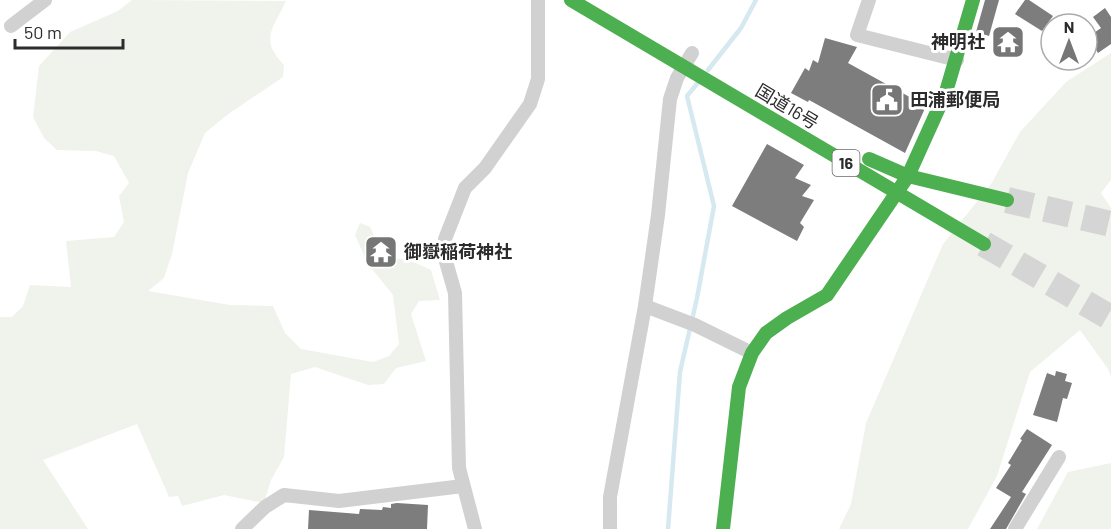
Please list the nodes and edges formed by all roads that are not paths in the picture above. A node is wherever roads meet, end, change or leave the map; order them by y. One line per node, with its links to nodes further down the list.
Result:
1 (45, 0): 6 (street)
2 (537, 0): 18 (street)
3 (571, 0): 9 (main road, 国道16号 / 16)
4 (868, 0): 8 (street)
5 (973, 0): 8 (main road)
6 (11, 26)
7 (692, 53): 9 (street)
8 (957, 60): 11 (main road)
9 (686, 68): 12 (main road, 国道16号 / 16); 15 (street)
10 (856, 151): 11 (main road, 16)
11 (908, 176): 12 (main road); 13 (main road, 16)
12 (896, 192): 14 (main road, 国道16号 / 16); 16 (main road)
13 (1007, 200)
14 (984, 244)
15 (645, 306): 16 (street); 21 (street)
16 (752, 353): 22 (main road)
17 (1059, 457): 23 (street)
18 (463, 486): 19 (street); 20 (street)
19 (242, 529)
20 (475, 529)
21 (610, 529)
22 (723, 529)
23 (1015, 529)

